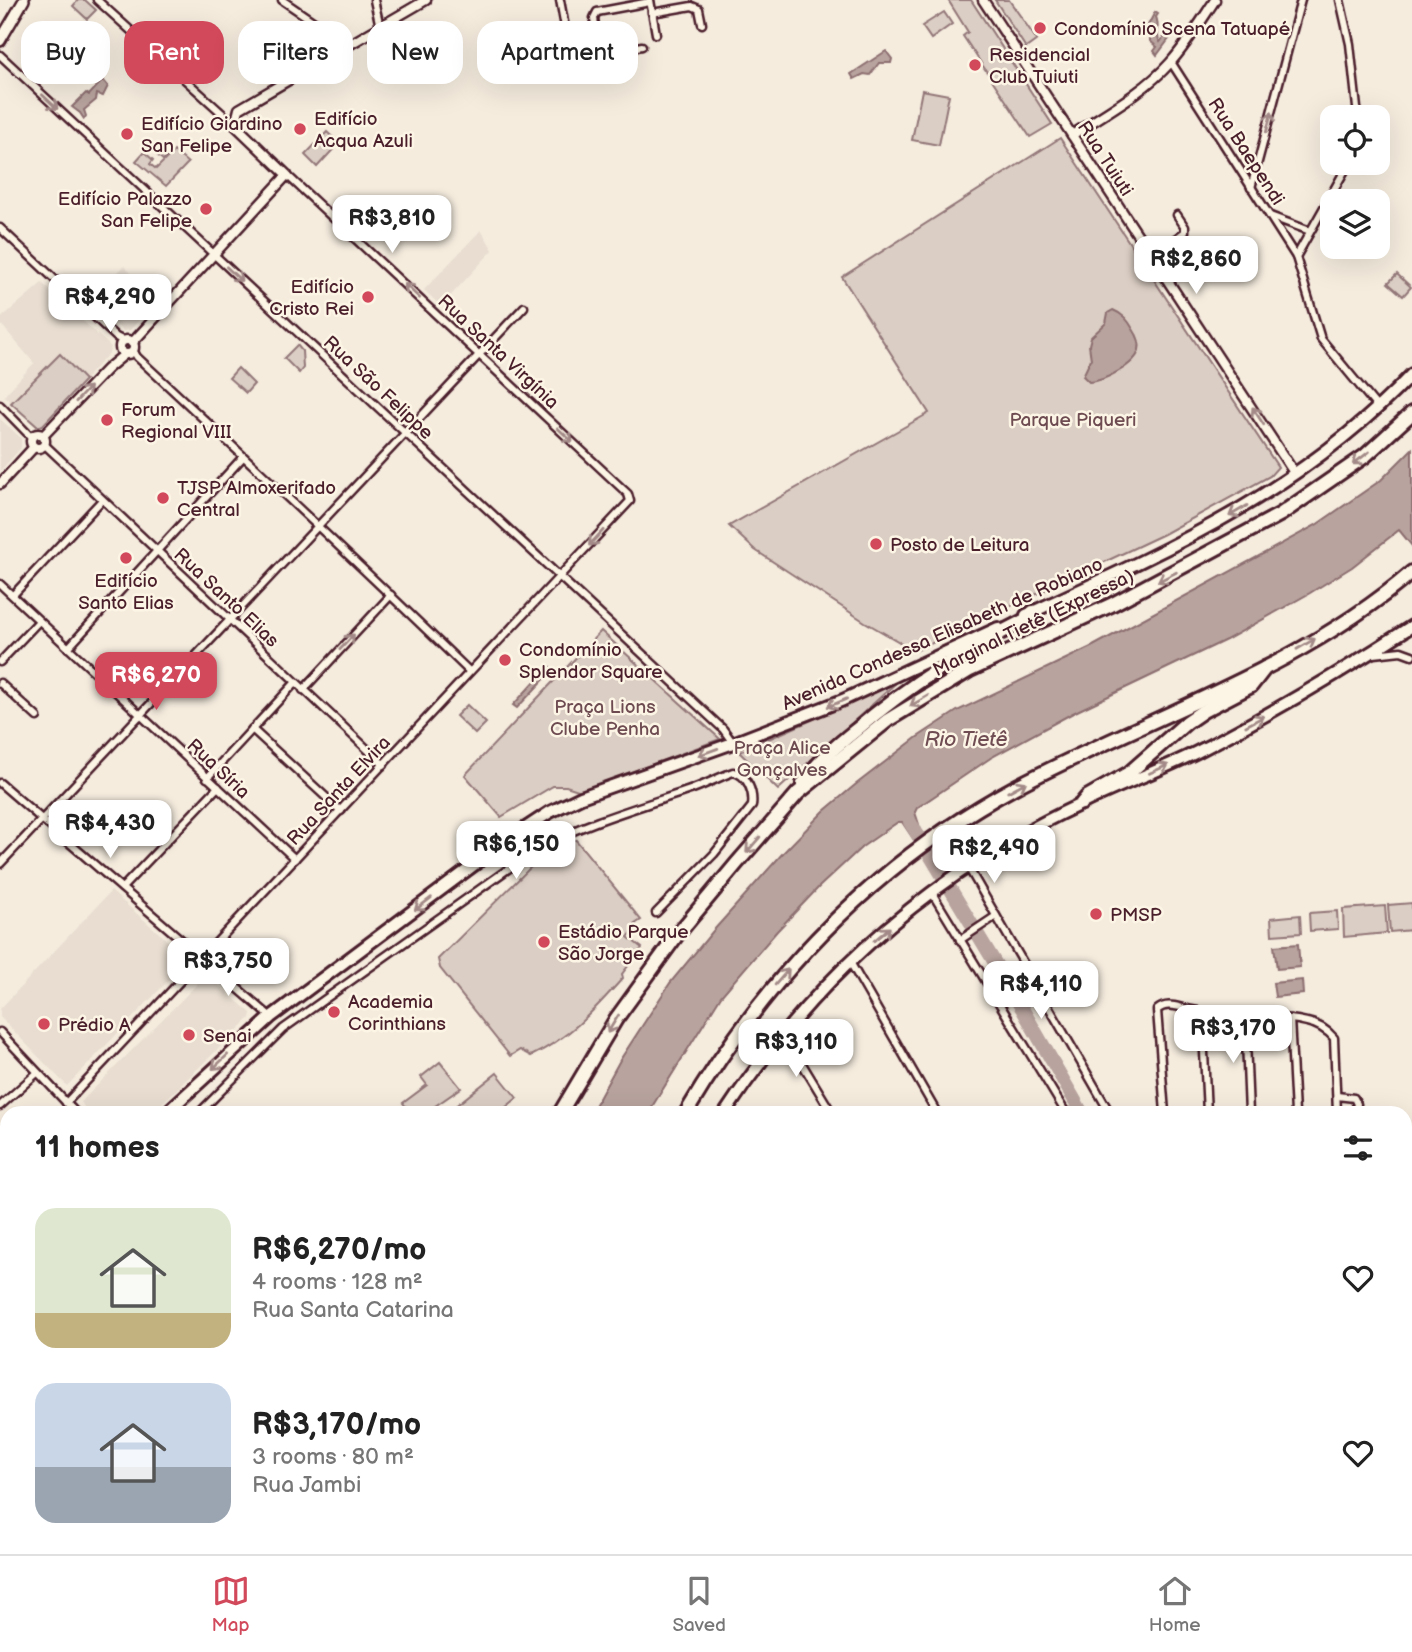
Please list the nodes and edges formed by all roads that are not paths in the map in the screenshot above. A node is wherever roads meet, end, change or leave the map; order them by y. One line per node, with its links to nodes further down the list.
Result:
1 (24, 0): 19 (main road)
2 (97, 0): 25 (street, Rua Santa Virgínia)
3 (282, 0): 13 (street)
4 (374, 0): 14 (street)
5 (426, 0): 15 (street)
6 (560, 0): 20 (street)
7 (983, 0): 26 (street, Rua Tuiuti)
8 (1215, 0): 22 (street)
9 (1301, 0): 29 (street, one-way to 9)
10 (1340, 0): 24 (street)
11 (650, 1): 12 (street); 16 (street)
12 (652, 13): 17 (street); 18 (street)
13 (313, 21)
14 (379, 21)
15 (390, 21)
16 (594, 21)
17 (702, 24)
18 (656, 34)
19 (0, 41)
20 (642, 46)
21 (0, 55): 34 (street, Rua São Felippe, one-way to 34)
22 (1171, 62): 26 (street); 29 (street, Rua Baependi)
23 (280, 84): 25 (street)
24 (1357, 105)
25 (235, 125): 27 (street, Rua Santa Virgínia)
26 (1072, 135): 35 (street, Rua Tuiuti)
27 (287, 175): 34 (street); 39 (street, Rua Santa Virgínia, one-way to 27)
28 (1342, 175): 33 (street)
29 (1251, 188): 31 (street, Rua Baependi)
30 (1177, 215): 35 (street)
31 (1270, 216): 33 (street); 36 (street, Rua Baependi)
32 (0, 228): 38 (street)
33 (1310, 231): 36 (street)
34 (213, 254): 38 (street); 44 (street, Rua São Felippe, one-way to 44)
35 (1152, 256): 47 (street, Rua Tuiuti, one-way to 35)
36 (1296, 257): 42 (street, Rua Baependi)
37 (524, 307): 39 (street)
38 (127, 348): 45 (street, one-way to 38); 46 (street)
39 (479, 355): 44 (street); 49 (street, Rua Santa Virgínia, one-way to 49)
40 (1412, 374): 42 (highway, Avenida Condessa Elisabeth de Robiano)
41 (0, 405): 45 (street, Rua Santo Elias)
42 (1378, 408): 47 (highway, Avenida Condessa Elisabeth de Robiano)
43 (1412, 413): 79 (highway, Marginal Tietê (Expressa), one-way to 79)
44 (406, 433): 51 (street); 54 (street, Rua São Felippe)
45 (39, 441): 48 (street); 50 (street, Rua Santo Elias)
46 (243, 457): 51 (street); 52 (street)
47 (1295, 474): 58 (highway, Avenida Condessa Elisabeth de Robiano, one-way to 58)
48 (0, 484)
49 (630, 498): 54 (street, Rua Santa Elvira, one-way to 54)
50 (102, 500): 52 (street, Rua Santo Elias); 56 (street)
51 (319, 526): 57 (street); 60 (street)
52 (157, 552): 60 (street, Rua Santo Elias); 62 (street)
53 (1412, 572): 66 (highway, one-way to 53)
54 (560, 577): 67 (street, Rua Santa Elvira); 74 (street, Rua São Felippe)
55 (0, 584): 56 (street, Rua Síria)
56 (13, 595): 59 (street, Rua Síria)
57 (391, 595): 67 (street); 70 (street, one-way to 57)
58 (1033, 612): 74 (highway, Avenida Condessa Elisabeth de Robiano, one-way to 74); 79 (highway)
59 (40, 621): 62 (street, Rua Síria); 65 (street)
60 (229, 621): 69 (street, Rua Santo Elias); 71 (street)
61 (1412, 626): 64 (highway)
62 (68, 648): 71 (street, Rua Síria)
63 (1412, 655): 64 (street)
64 (1365, 656): 80 (highway, one-way to 64)
65 (0, 662)
66 (1266, 667): 80 (highway); 107 (highway, one-way to 66)
67 (470, 671): 75 (street, Rua Santa Elvira)
68 (0, 683): 72 (street)
69 (295, 683): 70 (street, Rua Santo Elias); 73 (street)
70 (303, 690): 75 (street, Rua Santo Elias)
71 (139, 715): 76 (street, Rua Síria); 82 (street)
72 (37, 717)
73 (252, 729): 76 (street); 81 (street)
74 (733, 743): 95 (highway, Avenida Condessa Elisabeth de Robiano, one-way to 95)
75 (384, 765): 81 (street, Rua Santa Elvira)
76 (207, 778): 78 (street, Rua Síria)
77 (0, 783): 82 (street)
78 (218, 787): 83 (street, Rua Síria); 86 (street)
79 (798, 793): 106 (highway, Marginal Tietê (Expressa), one-way to 106)
80 (1082, 803): 85 (highway)
81 (341, 811): 83 (street, Rua Santa Elvira)
82 (42, 819): 84 (street); 86 (street)
83 (295, 859): 91 (street, Rua Santa Elvira)
84 (0, 864)
85 (968, 867): 87 (highway); 89 (street)
86 (122, 888): 91 (street)
87 (935, 891): 90 (street); 92 (highway, one-way to 87)
88 (656, 913): 105 (street)
89 (996, 916): 90 (street); 112 (street)
90 (960, 940): 111 (street)
91 (203, 958): 95 (street); 101 (street, Rua Santa Elvira)
92 (850, 962): 98 (highway); 110 (street)
93 (1202, 1012): 94 (street); 113 (street); 114 (street)
94 (1245, 1016): 96 (street); 115 (street)
95 (271, 1017): 104 (highway, Avenida Condessa Elisabeth de Robiano, one-way to 104)
96 (1290, 1019): 100 (street); 116 (street)
97 (0, 1032): 99 (street)
98 (783, 1032): 108 (highway); 109 (street)
99 (37, 1073): 101 (street); 102 (street)
100 (1337, 1096): 117 (street); 118 (street)
101 (66, 1102): 103 (street)
102 (0, 1106)
103 (70, 1106)
104 (174, 1106)
105 (206, 1106)
106 (564, 1106)
107 (690, 1106)
108 (731, 1106)
109 (828, 1106)
110 (933, 1106)
111 (1062, 1106)
112 (1106, 1106)
113 (1164, 1106)
114 (1207, 1106)
115 (1249, 1106)
116 (1295, 1106)
117 (1337, 1106)
118 (1357, 1106)

